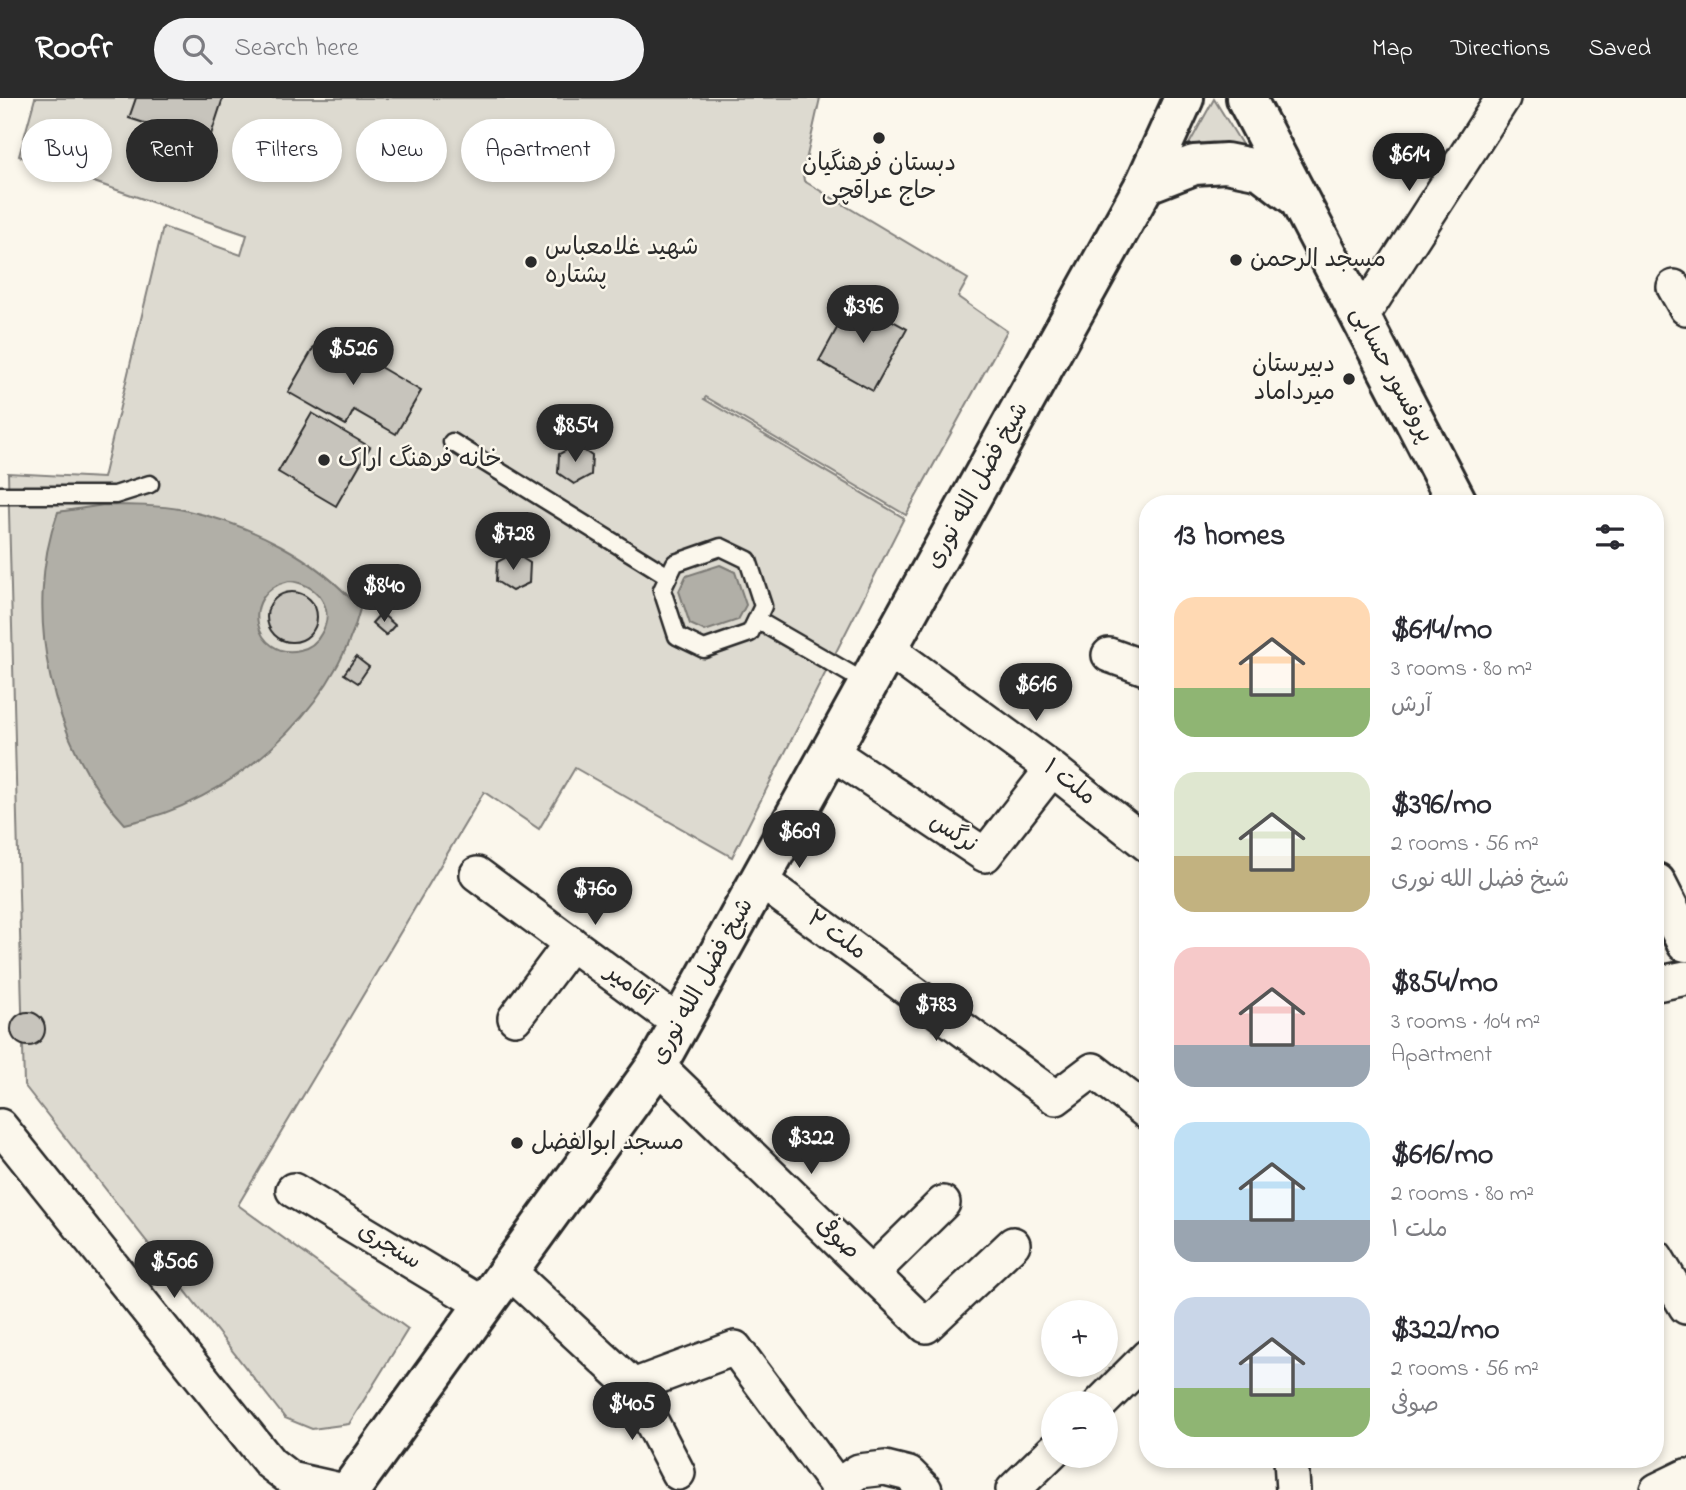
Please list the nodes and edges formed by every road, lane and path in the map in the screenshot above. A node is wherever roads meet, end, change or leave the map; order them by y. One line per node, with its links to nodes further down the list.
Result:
1 (1184, 98): 4 (street, شیخ فضل الله نوری)
2 (1246, 98): 5 (street, پروفسور حسابی)
3 (1503, 98): 6 (street)
4 (1145, 184): 5 (street); 13 (street, شیخ فضل الله نوری)
5 (1299, 199): 6 (street, پروفسور حسابی)
6 (1361, 318): 10 (street, پروفسور حسابی)
7 (452, 442): 11 (lane)
8 (150, 484): 9 (lane)
9 (0, 495)
10 (1453, 495)
11 (668, 576): 12 (lane); 12 (lane)
12 (757, 620): 16 (lane)
13 (888, 649): 16 (street, شیخ فضل الله نوری); 18 (street, ملت ۱)
14 (1109, 654): 15 (street)
15 (1139, 666)
16 (868, 684): 17 (street, شیخ فضل الله نوری)
17 (831, 752): 18 (street, نرگس); 21 (street, شیخ فضل الله نوری)
18 (1052, 769): 19 (street, ملت ۱)
19 (1139, 838)
20 (477, 874): 24 (street, آقامیر)
21 (760, 880): 28 (street, شیخ فضل الله نوری); 30 (street, ملت ۲)
22 (1664, 899): 23 (street)
23 (1686, 942)
24 (571, 943): 27 (street); 28 (street, آقامیر)
25 (1686, 978): 26 (street)
26 (1664, 982)
27 (514, 1018)
28 (680, 1024): 29 (street, شیخ فضل الله نوری)
29 (657, 1065): 36 (street, شیخ فضل الله نوری); 37 (street, صوفی)
30 (1139, 1106)
31 (0, 1126): 47 (street)
32 (293, 1190): 38 (street, سنجری)
33 (943, 1203): 37 (street)
34 (1013, 1244): 37 (street, صوفی)
35 (1664, 1270): 39 (street)
36 (509, 1271): 38 (street, شیخ فضل الله نوری); 41 (street)
37 (872, 1273)
38 (484, 1305): 48 (street, شیخ فضل الله نوری)
39 (1686, 1307)
40 (1139, 1365): 42 (street)
41 (633, 1386): 45 (street); 49 (street)
42 (1113, 1391)
43 (1041, 1463): 51 (street)
44 (1292, 1468): 52 (street)
45 (678, 1473)
46 (1686, 1476): 53 (street)
47 (272, 1477): 48 (street)
48 (354, 1488)
49 (839, 1488): 50 (street)
50 (925, 1490)
51 (1013, 1490)
52 (1293, 1490)
53 (1657, 1490)

